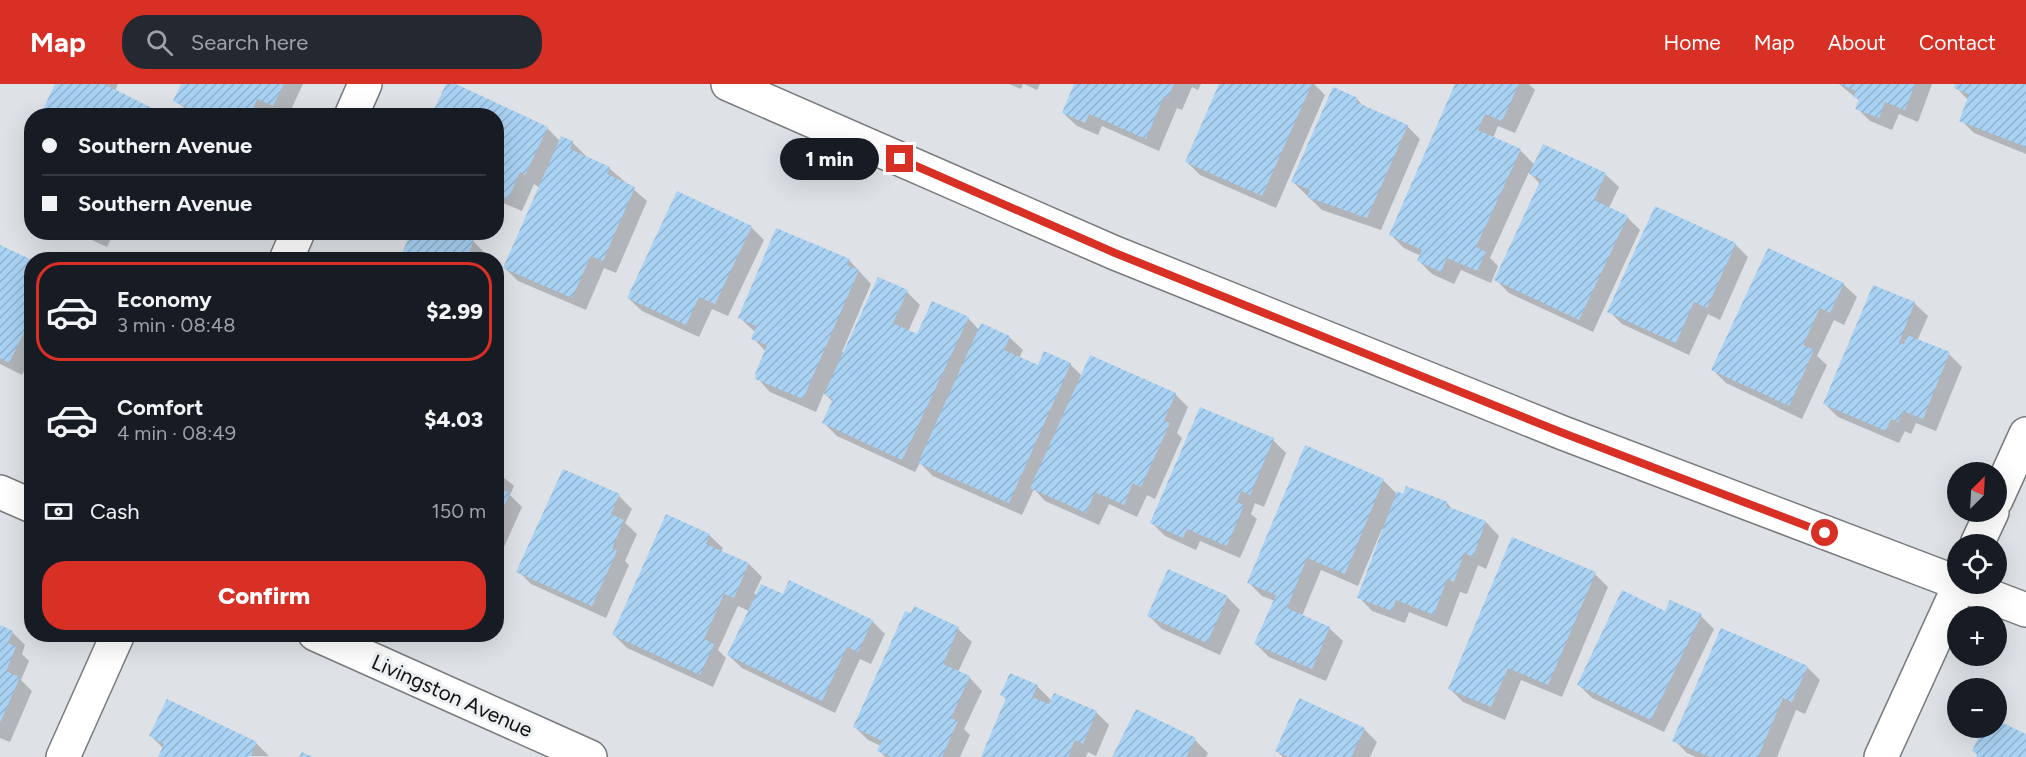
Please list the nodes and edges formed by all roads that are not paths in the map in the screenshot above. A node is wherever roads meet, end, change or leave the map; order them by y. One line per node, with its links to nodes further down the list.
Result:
1 (365, 84): 3 (street)
2 (728, 84): 8 (street)
3 (354, 108)
4 (2026, 434): 5 (street)
5 (2007, 476)
6 (0, 492): 7 (street)
7 (24, 502)
8 (1947, 579)
9 (1954, 594): 16 (street)
10 (1985, 594): 11 (street)
11 (2026, 610)
12 (114, 642): 14 (street)
13 (333, 642): 15 (street, Livingston Avenue)
14 (63, 757)
15 (590, 757)
16 (1881, 757)

